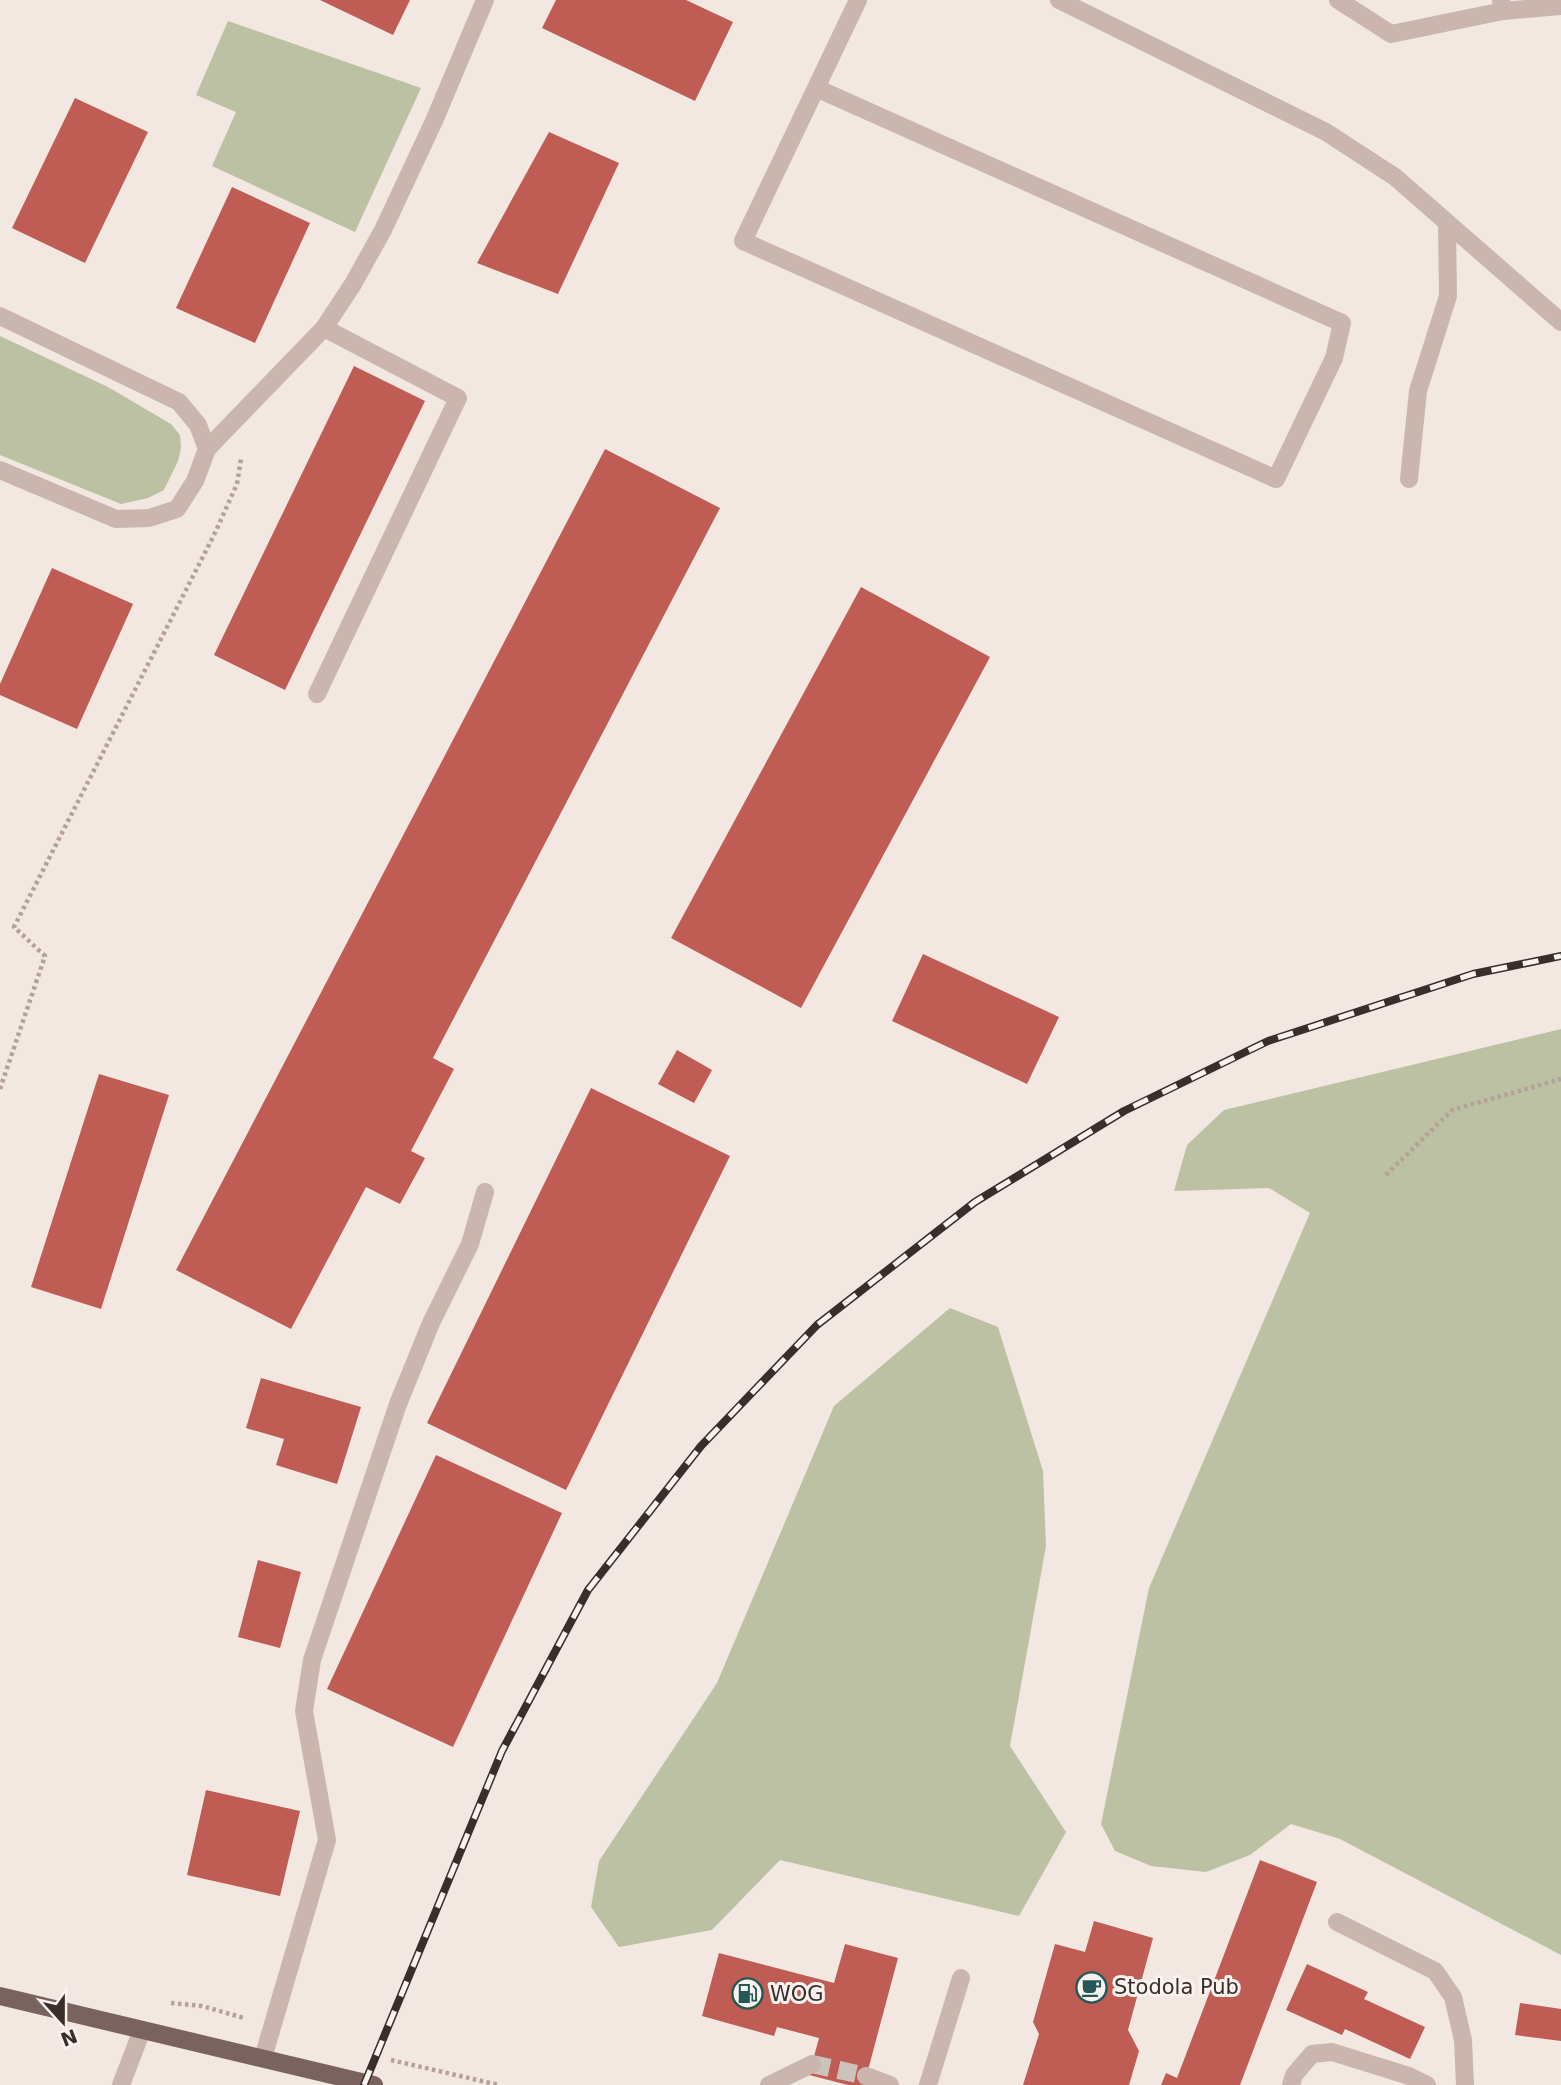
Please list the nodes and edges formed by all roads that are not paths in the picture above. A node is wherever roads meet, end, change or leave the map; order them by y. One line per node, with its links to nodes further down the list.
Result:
1 (485, 0): 11 (street)
2 (858, 0): 7 (street)
3 (1059, 0): 8 (street)
4 (1338, 0): 5 (street)
5 (1502, 5): 6 (street)
6 (1561, 6)
7 (816, 88): 7 (street)
8 (1447, 223): 10 (street); 14 (street)
9 (0, 316): 12 (street)
10 (1561, 322)
11 (324, 328): 12 (street); 15 (street)
12 (207, 449): 13 (street)
13 (0, 471)
14 (1409, 479)
15 (317, 694)
16 (485, 1192): 21 (street)
17 (1337, 1922): 31 (street)
18 (961, 1978): 28 (street)
19 (0, 1996): 20 (main road)
20 (142, 2030): 21 (main road); 24 (street)
21 (262, 2058): 25 (main road)
22 (813, 2064): 26 (street)
23 (866, 2076): 27 (street)
24 (121, 2085)
25 (374, 2085)
26 (769, 2085)
27 (890, 2085)
28 (928, 2085)
29 (1292, 2085): 30 (street)
30 (1427, 2085)
31 (1465, 2085)

